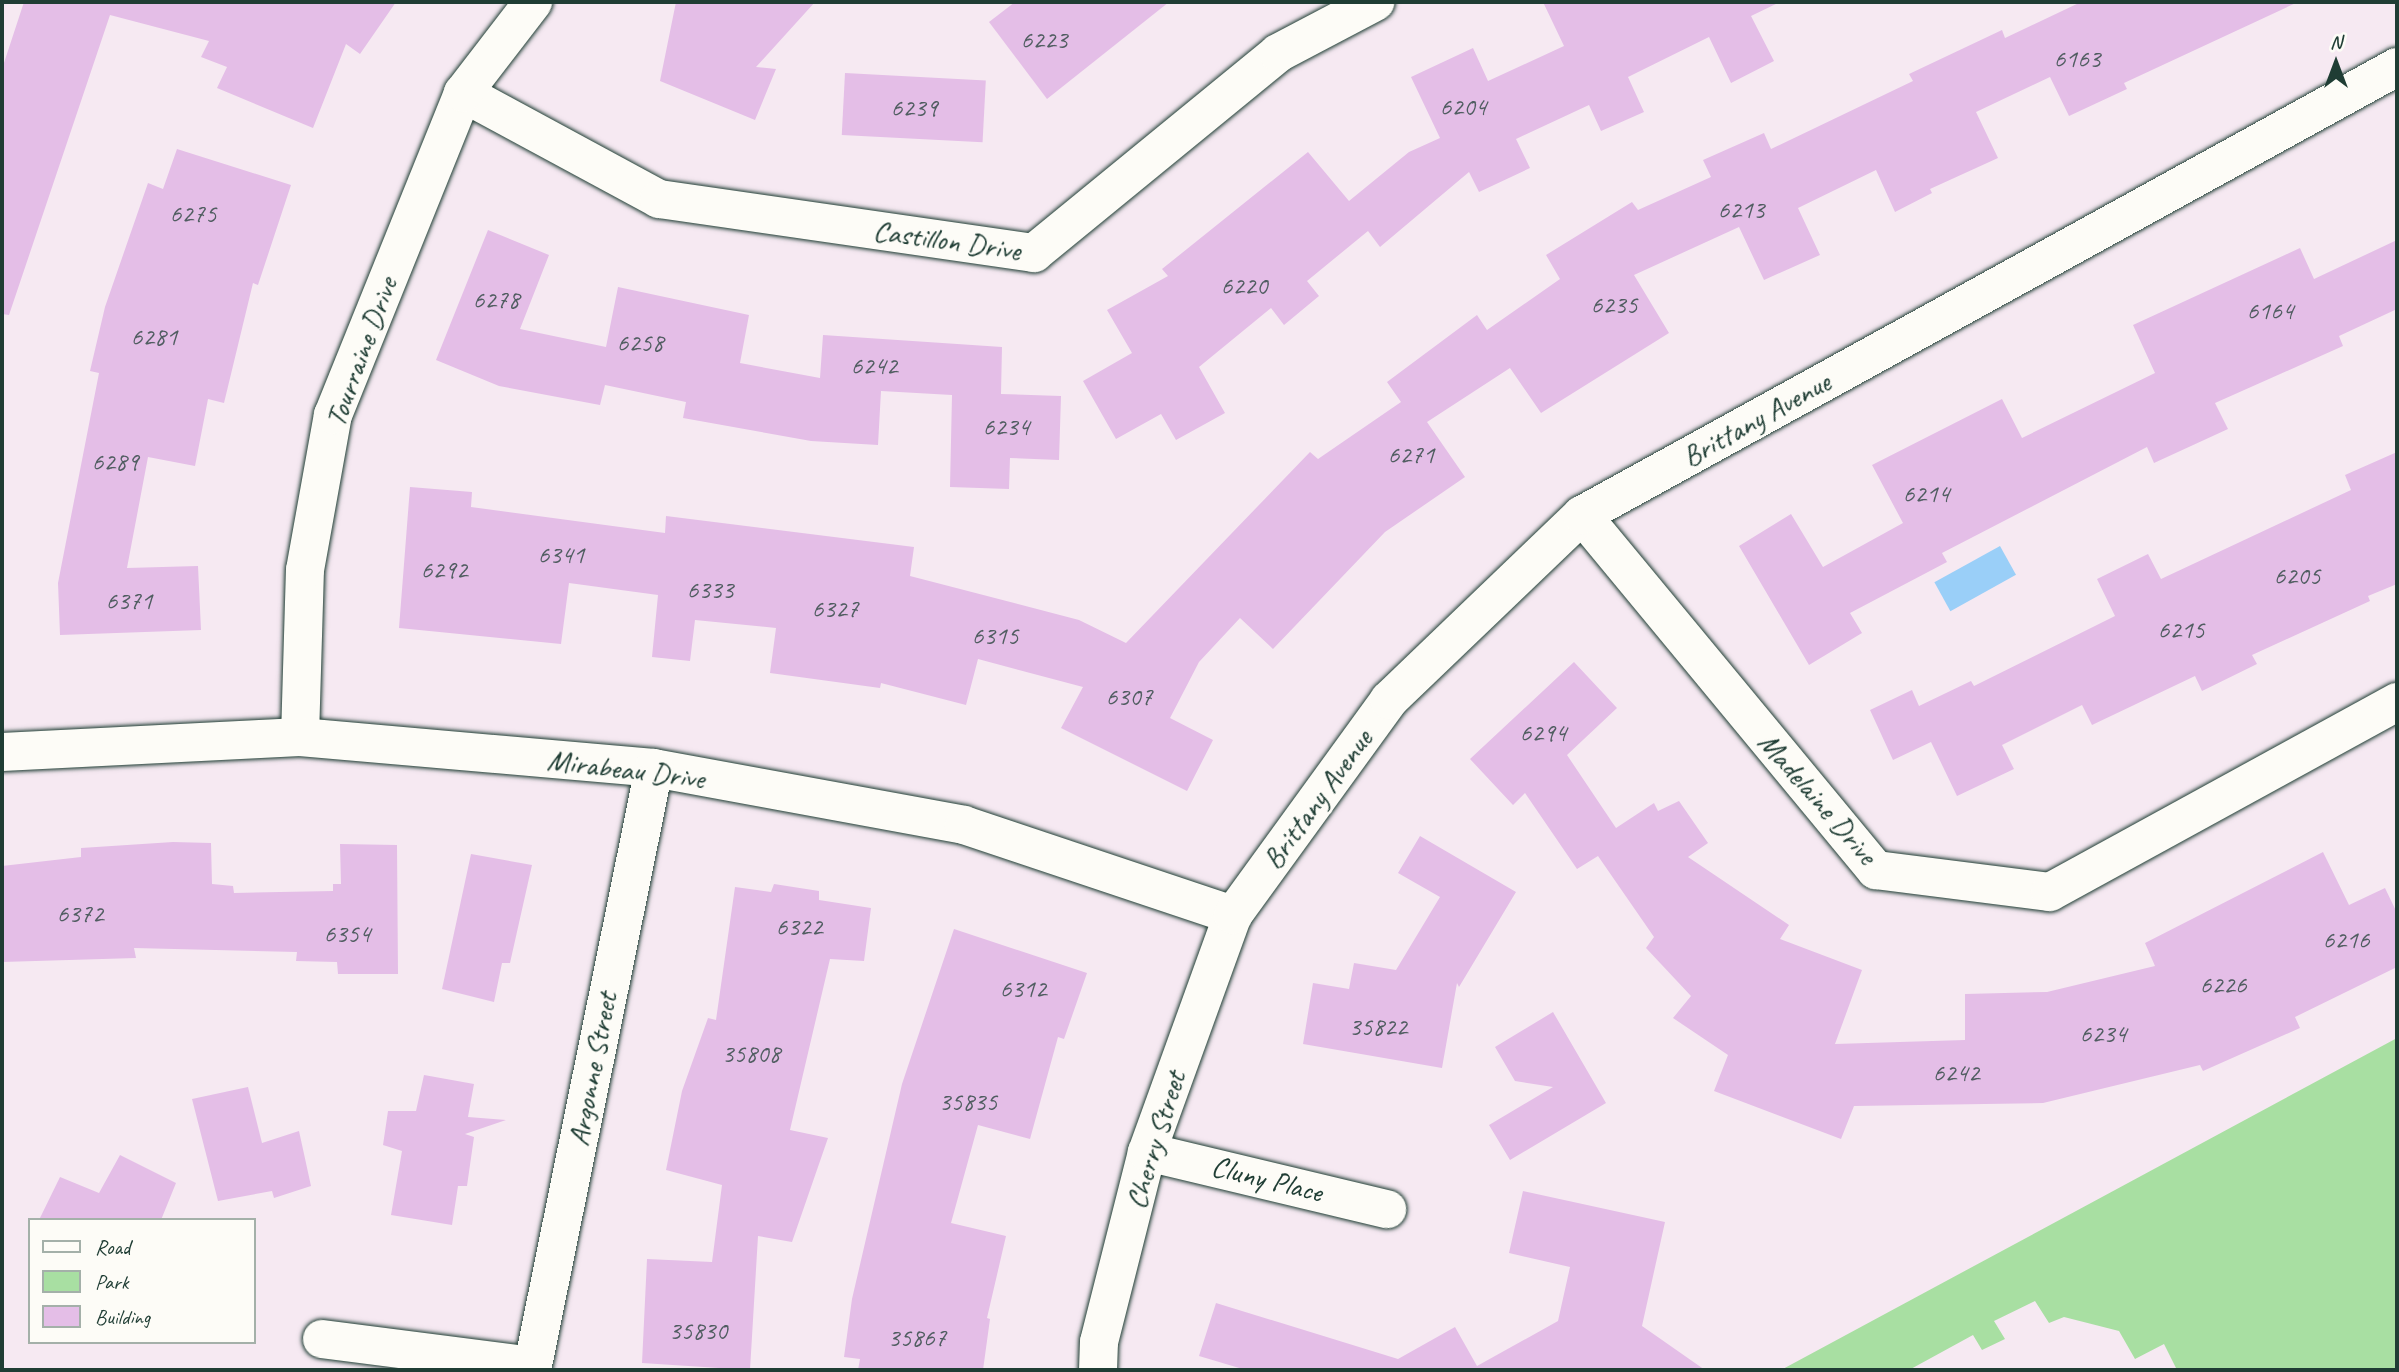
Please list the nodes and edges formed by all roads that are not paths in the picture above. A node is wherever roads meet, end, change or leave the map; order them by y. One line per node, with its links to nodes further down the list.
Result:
1 (533, 2): 4 (street, Tourraine Drive)
2 (1375, 2): 4 (street, Castillon Drive)
3 (2397, 67): 5 (street, Brittany Avenue)
4 (463, 93): 7 (street, Tourraine Drive)
5 (1582, 515): 6 (street, Madelaine Drive); 10 (street, Brittany Avenue)
6 (2397, 702)
7 (300, 737): 8 (street, Mirabeau Drive); 9 (street, Mirabeau Drive)
8 (2, 752)
9 (654, 768): 10 (street, Mirabeau Drive); 14 (street, Argonne Street)
10 (1233, 915): 11 (street, Cherry Street)
11 (1147, 1152): 12 (street, Cluny Place); 15 (street, Cherry Street)
12 (1387, 1209)
13 (322, 1339): 14 (street)
14 (532, 1368)
15 (1098, 1370)

